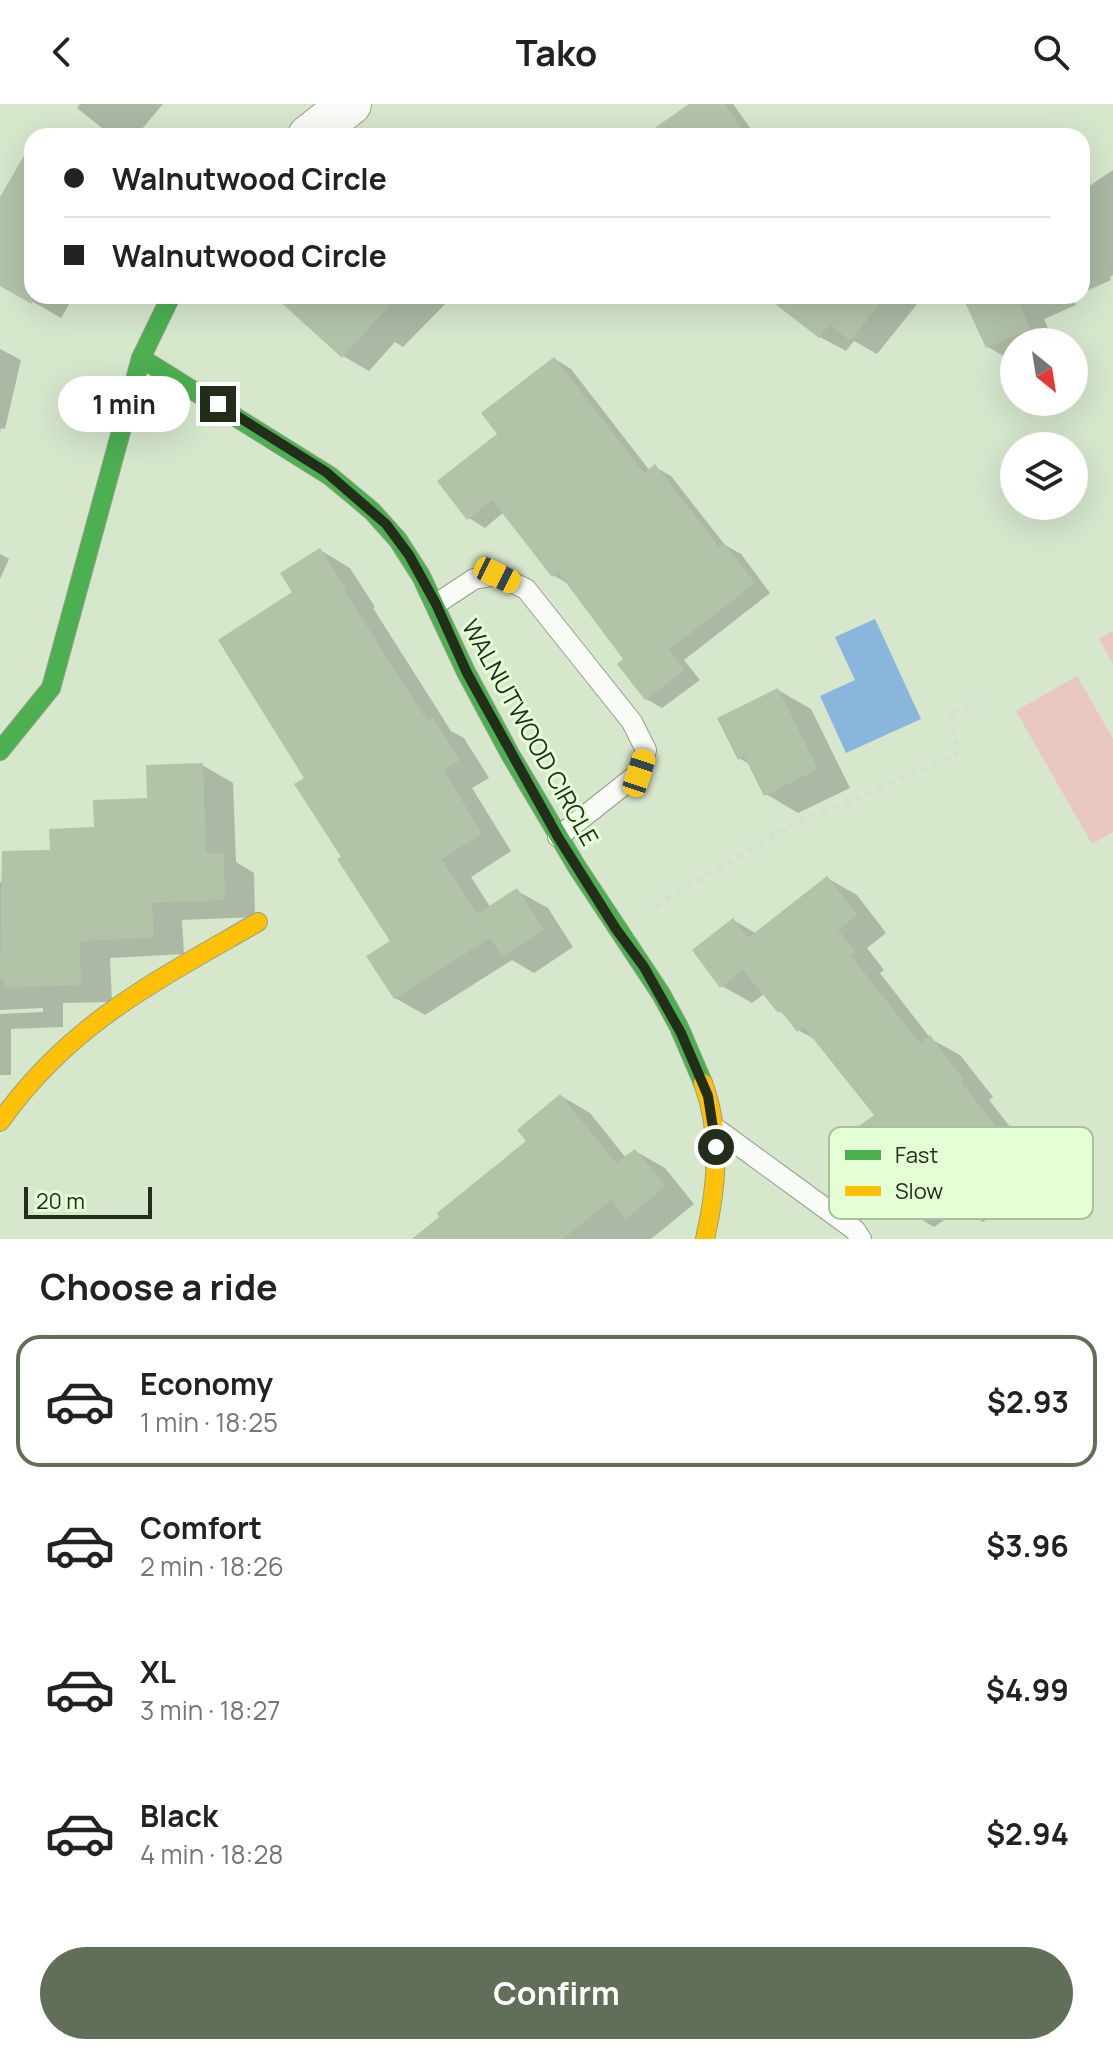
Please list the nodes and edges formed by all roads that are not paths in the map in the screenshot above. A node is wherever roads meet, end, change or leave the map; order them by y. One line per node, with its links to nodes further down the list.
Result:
1 (350, 104): 2 (street)
2 (319, 128)
3 (167, 304): 4 (street)
4 (141, 358): 5 (street, WALNUTWOOD CIRCLE); 6 (street)
5 (436, 604): 7 (street, WALNUTWOOD CIRCLE); 7 (lane)
6 (0, 751)
7 (558, 837): 10 (street, WALNUTWOOD CIRCLE)
8 (258, 922): 9 (street)
9 (0, 1122)
10 (715, 1127): 11 (lane); 13 (street, WALNUTWOOD CIRCLE)
11 (829, 1211)
12 (840, 1219): 14 (lane)
13 (705, 1239)
14 (861, 1239)

